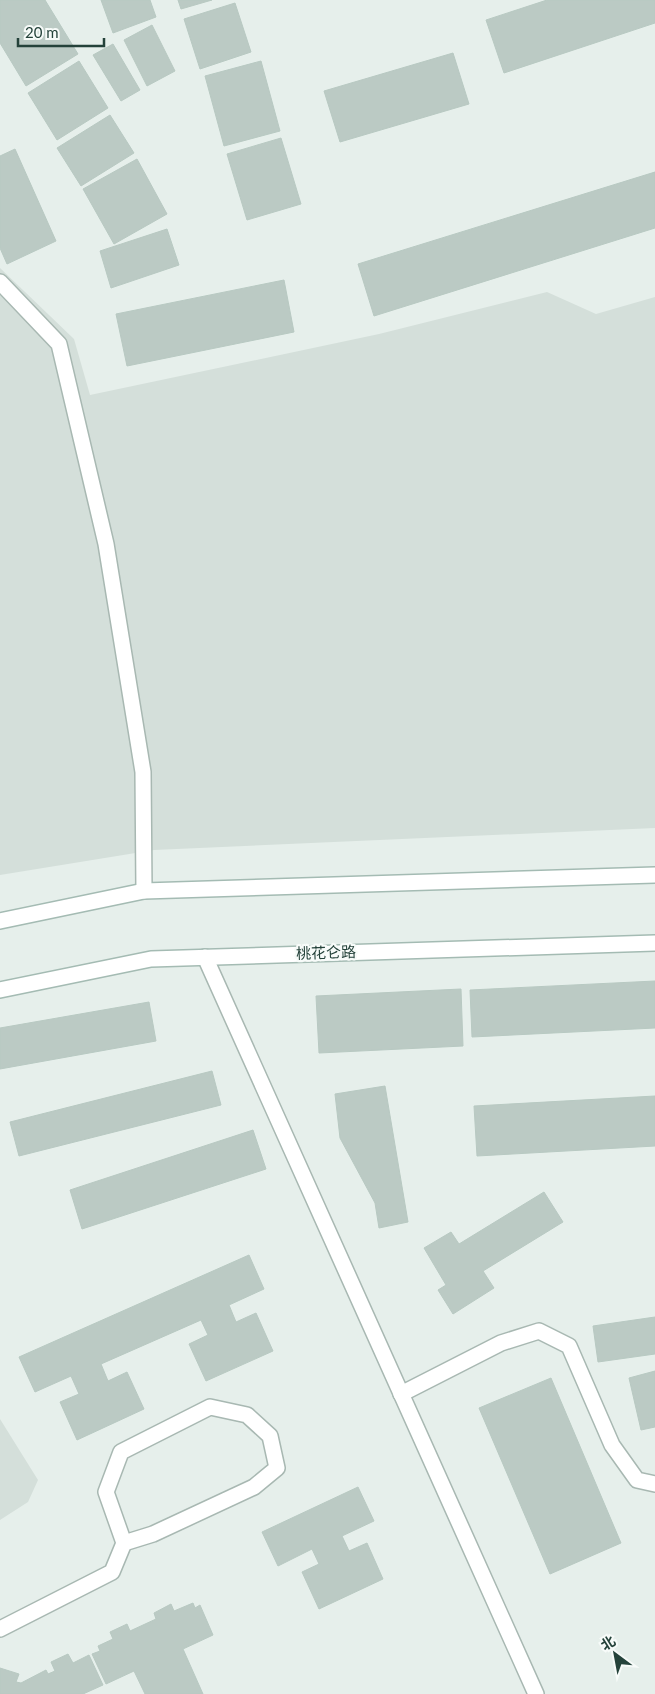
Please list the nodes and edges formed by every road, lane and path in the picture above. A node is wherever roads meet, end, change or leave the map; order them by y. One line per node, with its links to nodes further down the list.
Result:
1 (0, 282): 3 (street)
2 (655, 875): 3 (street)
3 (144, 891): 4 (street)
4 (0, 921)
5 (655, 943): 6 (street, 桃花仑路)
6 (205, 957): 7 (street, 桃花仑路); 8 (street)
7 (0, 990)
8 (401, 1394): 9 (street); 12 (street)
9 (655, 1484)
10 (124, 1543): 10 (street); 11 (street)
11 (0, 1629)
12 (536, 1694)

